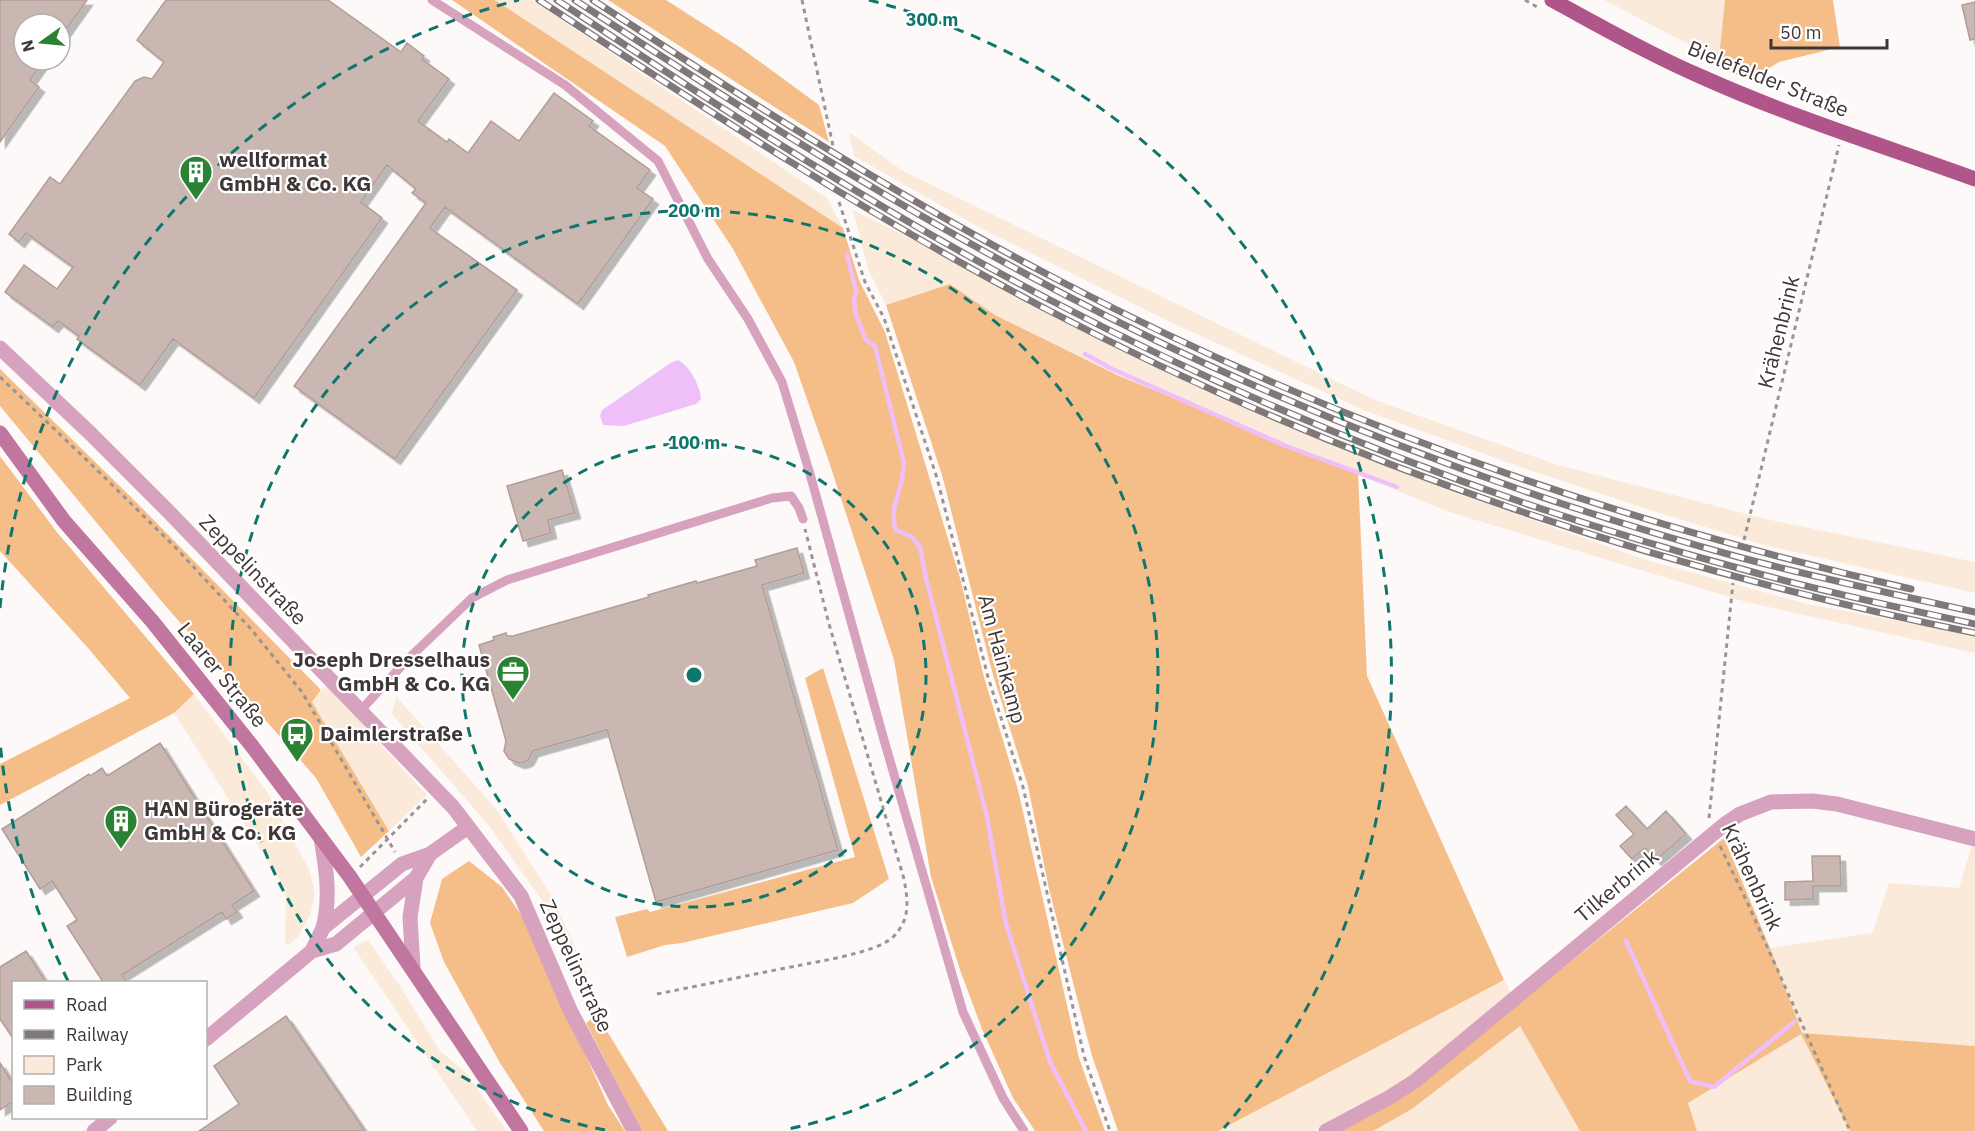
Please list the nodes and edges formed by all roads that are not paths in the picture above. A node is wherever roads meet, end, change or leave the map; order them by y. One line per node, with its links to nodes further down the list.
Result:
1 (432, 0): 23 (lane)
2 (1552, 0): 3 (main road, Bielefelder Straße)
3 (1975, 179)
4 (0, 348): 7 (street, Zeppelinstraße)
5 (0, 433): 9 (main road, Laarer Straße)
6 (803, 519): 7 (lane)
7 (361, 710): 8 (street, Zeppelinstraße)
8 (468, 827): 11 (street); 22 (street, Zeppelinstraße)
9 (321, 838): 13 (main road, Laarer Straße); 15 (street)
10 (1975, 839): 24 (street, Tilkerbrink)
11 (430, 854): 12 (street); 13 (street)
12 (416, 878): 14 (street); 17 (street)
13 (363, 896): 14 (main road, Laarer Straße); 15 (street)
14 (374, 912): 16 (street); 17 (main road, Laarer Straße)
15 (323, 928): 16 (street)
16 (312, 951): 18 (street)
17 (412, 967): 21 (main road, Laarer Straße)
18 (207, 1038)
19 (109, 1119): 20 (street)
20 (97, 1130)
21 (521, 1131)
22 (634, 1131)
23 (1024, 1131)
24 (1326, 1131)

